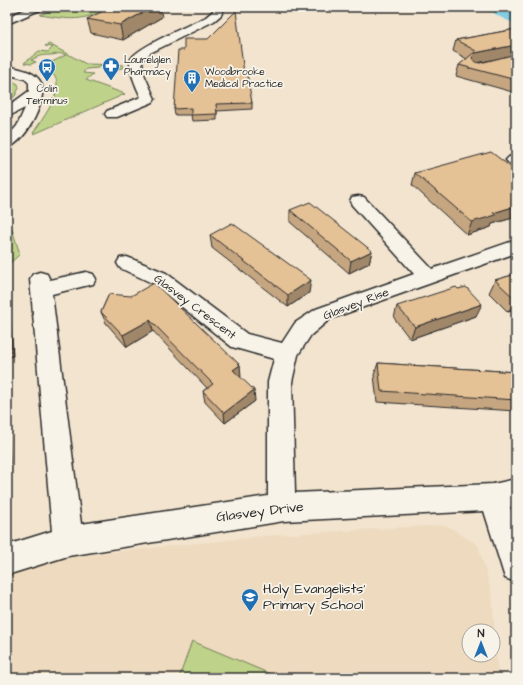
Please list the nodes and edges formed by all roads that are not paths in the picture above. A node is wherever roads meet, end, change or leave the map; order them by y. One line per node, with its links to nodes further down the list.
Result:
1 (39, 7): 3 (street)
2 (220, 7): 7 (street)
3 (7, 21)
4 (7, 70): 5 (street)
5 (34, 93): 6 (street); 8 (street)
6 (7, 113)
7 (112, 114)
8 (7, 144)
9 (358, 201): 12 (street)
10 (516, 246): 12 (street, Glasvey Rise)
11 (127, 263): 14 (street, Glasvey Crescent)
12 (428, 277): 14 (street, Glasvey Rise)
13 (86, 279): 17 (street)
14 (287, 353): 16 (street, Glasvey Rise)
15 (505, 495): 16 (street, Glasvey Drive); 19 (street)
16 (284, 507): 17 (street, Glasvey Drive)
17 (68, 541): 18 (street, Glasvey Drive)
18 (7, 560)
19 (516, 567)

